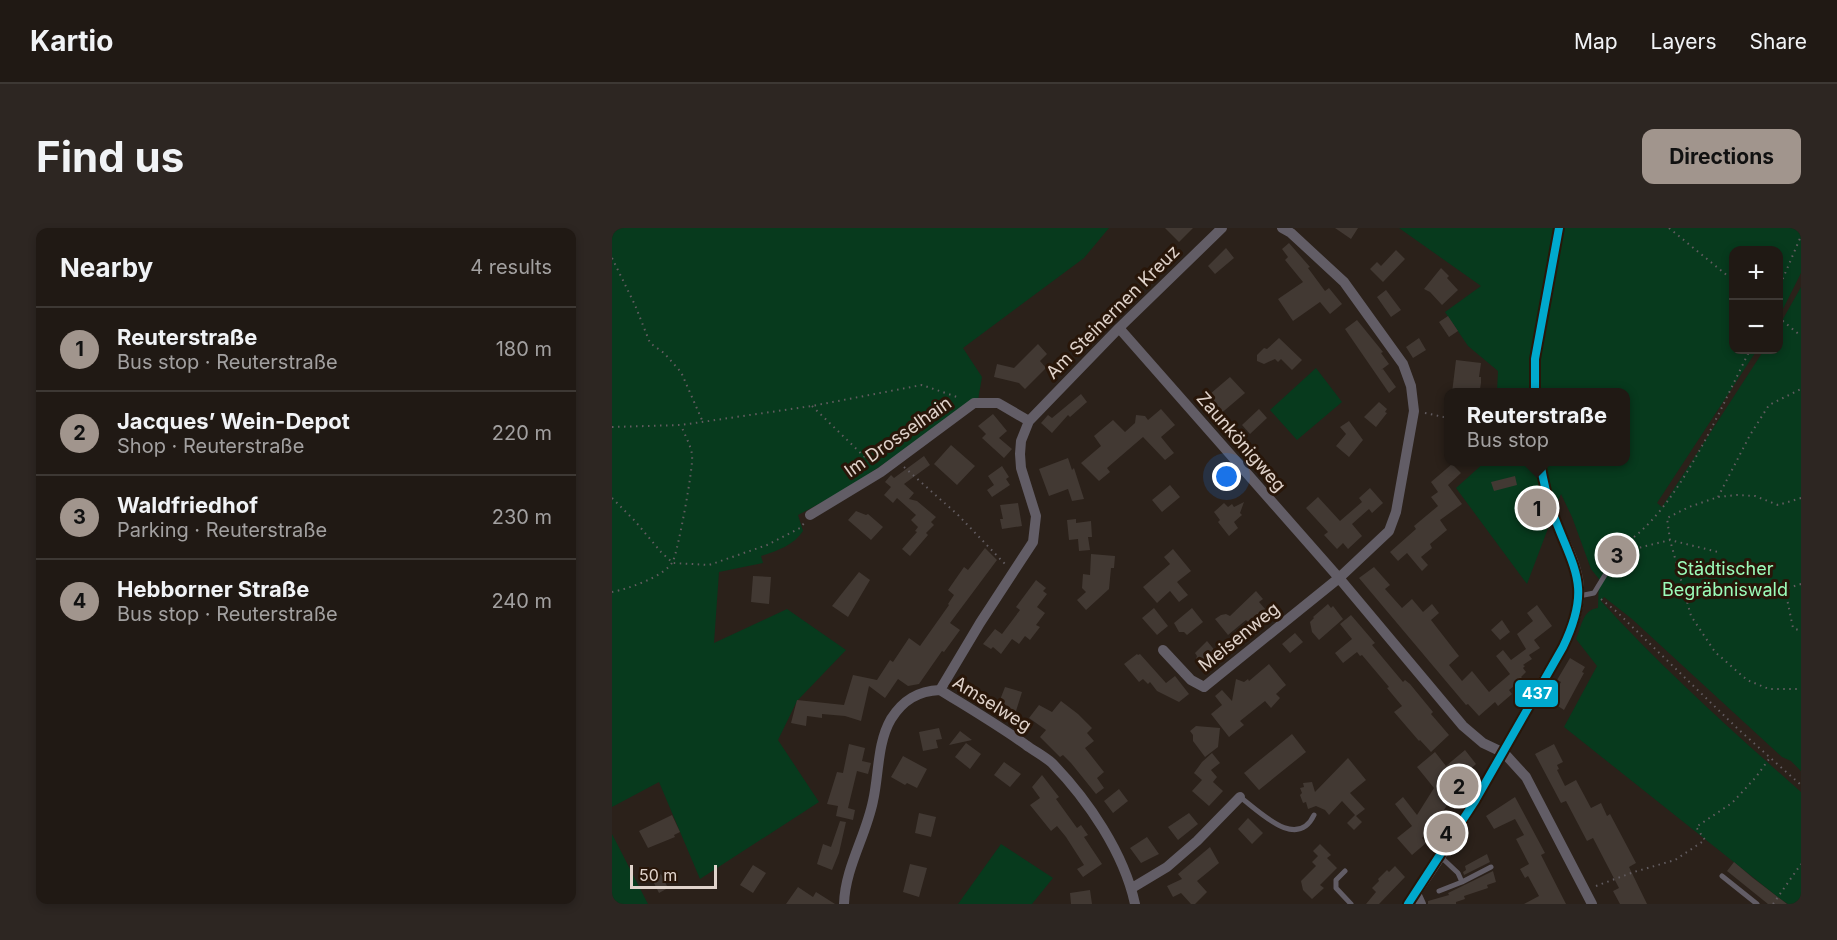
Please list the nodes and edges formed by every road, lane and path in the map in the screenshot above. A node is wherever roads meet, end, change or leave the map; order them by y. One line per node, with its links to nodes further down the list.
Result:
1 (1222, 228): 10 (street, Am Steinernen Kreuz)
2 (1282, 228): 17 (street)
3 (1559, 228): 13 (street)
4 (1669, 228): 7 (path)
5 (1801, 236): 8 (path)
6 (612, 258): 19 (path)
7 (1729, 277)
8 (1783, 280)
9 (1783, 320): 11 (path)
10 (1119, 328): 20 (street, Am Steinernen Kreuz); 36 (street, Zaunkönigweg)
11 (1801, 336)
12 (1748, 354): 31 (path)
13 (1535, 388)
14 (1801, 389): 26 (path)
15 (974, 403): 16 (path); 20 (street, Im Drosselhain); 23 (street, Im Drosselhain)
16 (812, 406): 19 (path); 25 (path)
17 (1414, 411): 18 (path); 36 (street)
18 (1444, 417)
19 (702, 421): 21 (path)
20 (1029, 421): 35 (street)
21 (681, 425): 22 (path); 34 (path)
22 (612, 427)
23 (896, 461): 25 (street, Im Drosselhain); 35 (path)
24 (1541, 466): 40 (street)
25 (881, 472): 29 (street, Im Drosselhain)
26 (1718, 497): 28 (path); 30 (path)
27 (612, 498): 34 (path)
28 (1801, 498)
29 (810, 515): 34 (path)
30 (1670, 540): 32 (path); 33 (path); 43 (path)
31 (1629, 541): 32 (lane)
32 (1619, 552): 39 (lane)
33 (1718, 552)
34 (673, 562): 38 (path)
35 (1014, 573): 44 (street)
36 (1339, 578): 42 (street, Meisenweg); 45 (street, Zaunkönigweg)
37 (1801, 585): 41 (path)
38 (612, 592)
39 (1594, 593): 40 (lane); 46 (path)
40 (1580, 596): 45 (street)
41 (1801, 631)
42 (1163, 650)
43 (1801, 689)
44 (940, 690): 56 (street, Amselweg); 60 (street, Amselweg)
45 (1504, 753): 50 (street); 57 (street, Zaunkönigweg)
46 (1770, 758): 47 (path); 57 (path)
47 (1801, 785)
48 (1240, 797): 49 (lane); 56 (street)
49 (1314, 815)
50 (1440, 857): 55 (lane); 59 (street)
51 (1801, 864): 67 (path)
52 (1491, 867): 55 (lane)
53 (1345, 871): 62 (lane)
54 (1722, 876): 66 (lane)
55 (1462, 882): 58 (lane)
56 (1132, 888): 61 (street, Amselweg)
57 (1585, 890): 65 (street, Zaunkönigweg)
58 (1439, 891)
59 (1416, 893): 63 (street); 64 (street)
60 (844, 904)
61 (1135, 904)
62 (1351, 904)
63 (1408, 904)
64 (1421, 904)
65 (1592, 904)
66 (1757, 904)
67 (1773, 904)

